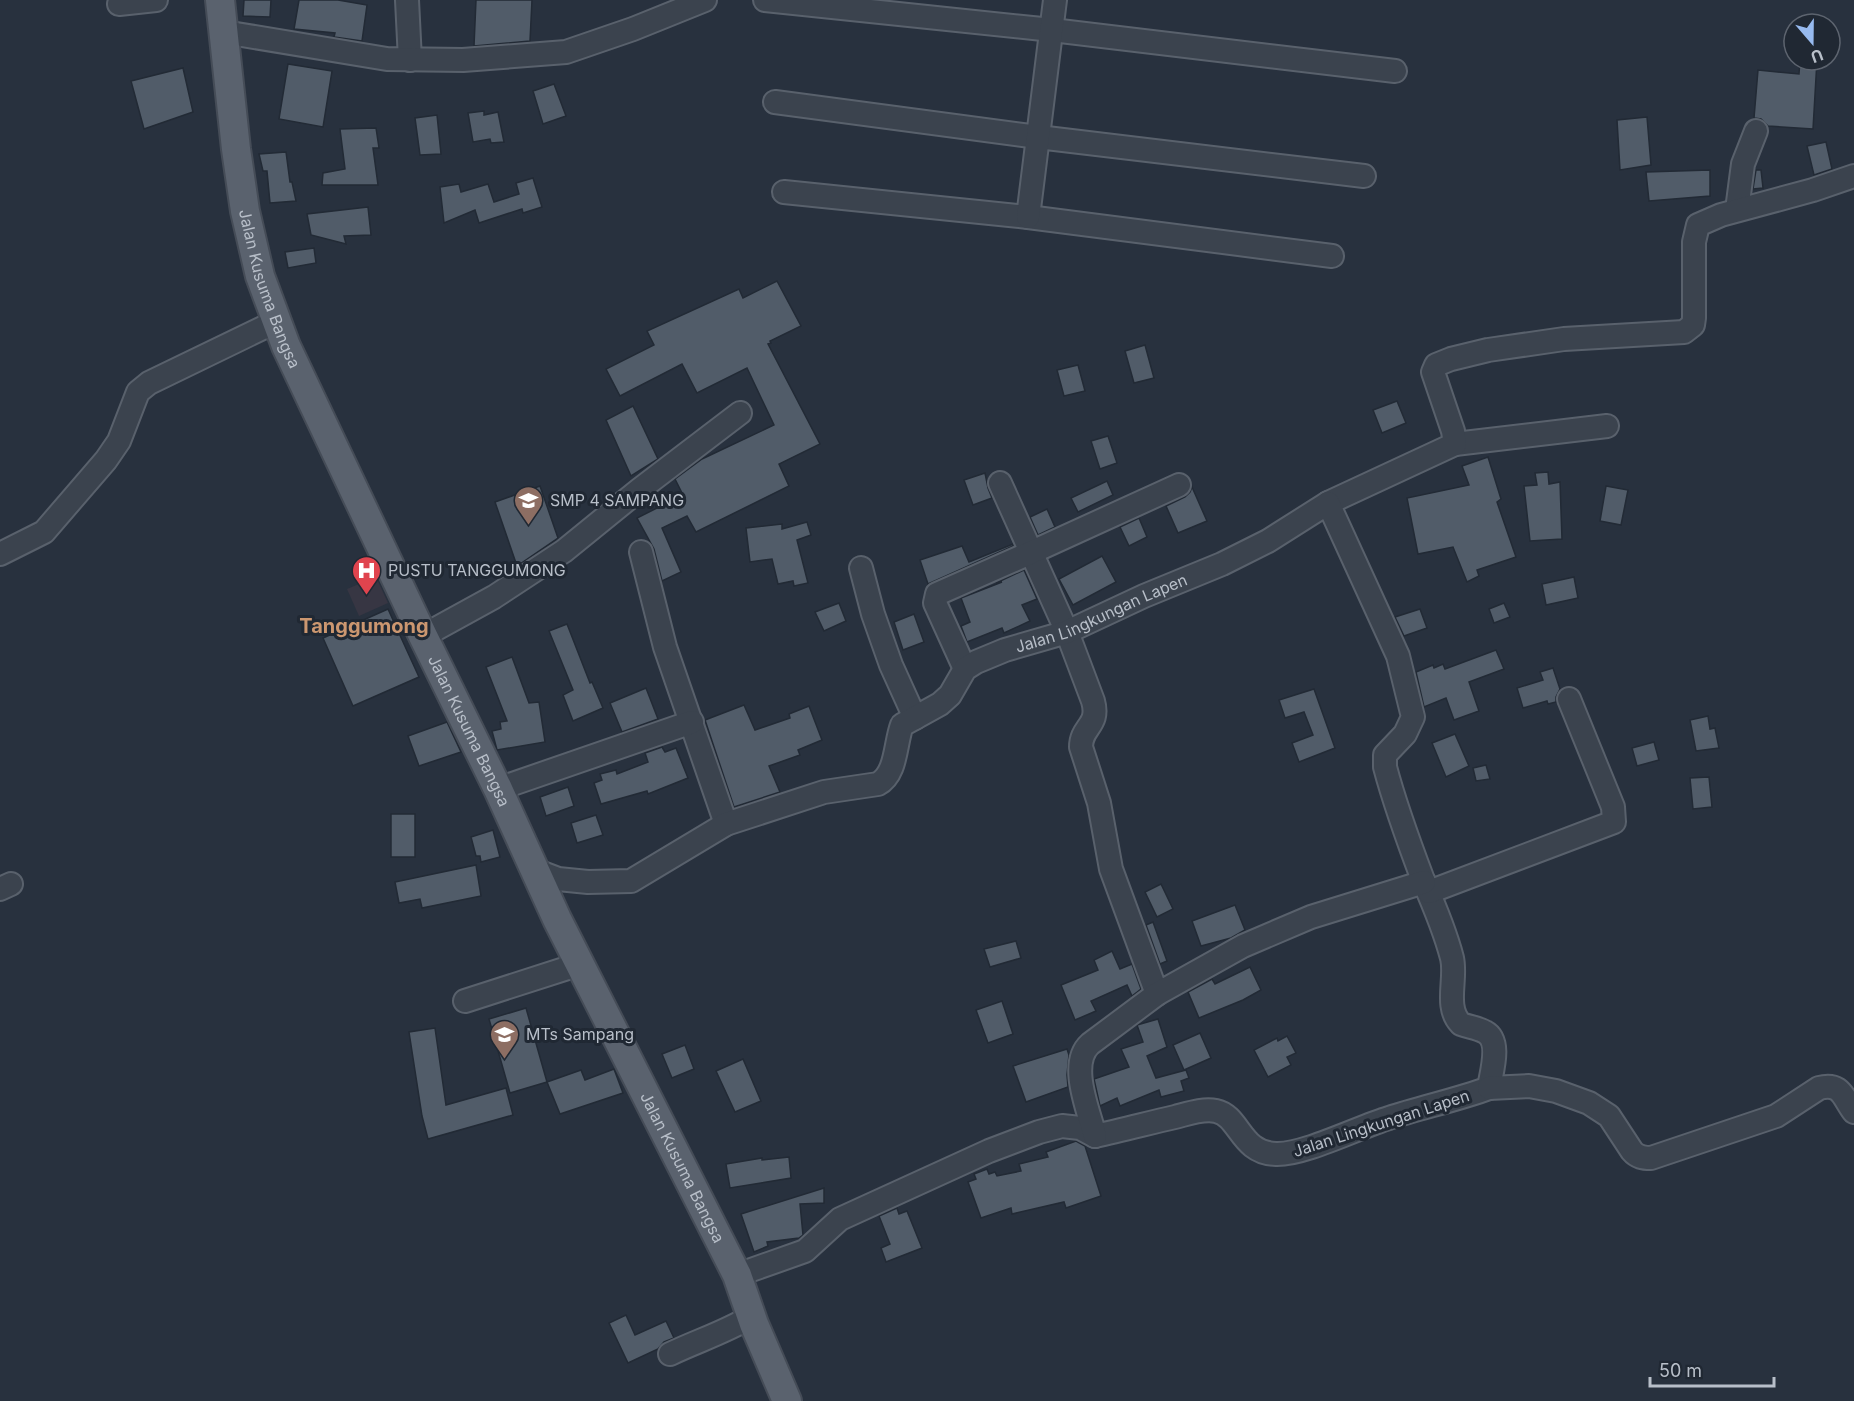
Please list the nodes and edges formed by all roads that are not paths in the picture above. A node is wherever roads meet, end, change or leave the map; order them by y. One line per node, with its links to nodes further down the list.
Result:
1 (156, 0): 8 (street)
2 (220, 0): 10 (main road, Jalan Kusuma Bangsa)
3 (407, 0): 11 (street)
4 (705, 0): 11 (street)
5 (765, 0): 7 (street)
6 (1055, 0): 9 (street)
7 (807, 3): 9 (street)
8 (119, 4)
9 (1052, 30): 12 (street); 15 (street)
10 (224, 32): 11 (street); 22 (main road, Jalan Kusuma Bangsa)
11 (410, 60)
12 (1395, 70)
13 (775, 102): 15 (street)
14 (1756, 131): 19 (street)
15 (1038, 137): 16 (street); 20 (street)
16 (1364, 176)
17 (1854, 176): 19 (street)
18 (784, 192): 20 (street)
19 (1737, 210): 25 (street)
20 (1028, 216): 21 (street)
21 (1332, 256)
22 (277, 321): 31 (street); 34 (main road, Jalan Kusuma Bangsa)
23 (740, 413): 34 (street)
24 (1607, 426): 25 (street)
25 (1455, 444): 28 (street)
26 (1000, 483): 30 (street)
27 (1179, 485): 30 (street)
28 (1328, 503): 33 (street, Jalan Lingkungan Lapen); 42 (street, Jalan Lingkungan Lapen)
29 (641, 552): 38 (street)
30 (1030, 553): 33 (street); 35 (street)
31 (0, 554)
32 (861, 568): 37 (street)
33 (1067, 632): 35 (street, Jalan Lingkungan Lapen); 44 (street)
34 (423, 636): 39 (main road, Jalan Kusuma Bangsa)
35 (965, 669): 37 (street)
36 (1569, 699): 42 (street)
37 (915, 718): 40 (street)
38 (692, 723): 39 (street); 40 (street)
39 (498, 789): 41 (main road, Jalan Kusuma Bangsa)
40 (726, 824): 41 (street)
41 (537, 871): 43 (main road, Jalan Kusuma Bangsa)
42 (1427, 887): 44 (street); 46 (street, Jalan Lingkungan Lapen)
43 (580, 964): 45 (street); 49 (main road, Jalan Kusuma Bangsa)
44 (1157, 994): 48 (street)
45 (465, 1001)
46 (1489, 1088): 47 (street); 48 (street, Jalan Lingkungan Lapen)
47 (1854, 1113)
48 (1095, 1136): 49 (street)
49 (737, 1275): 50 (main road, Jalan Kusuma Bangsa)
50 (752, 1316): 51 (street); 52 (main road, Jalan Kusuma Bangsa)
51 (670, 1354)
52 (787, 1401)

